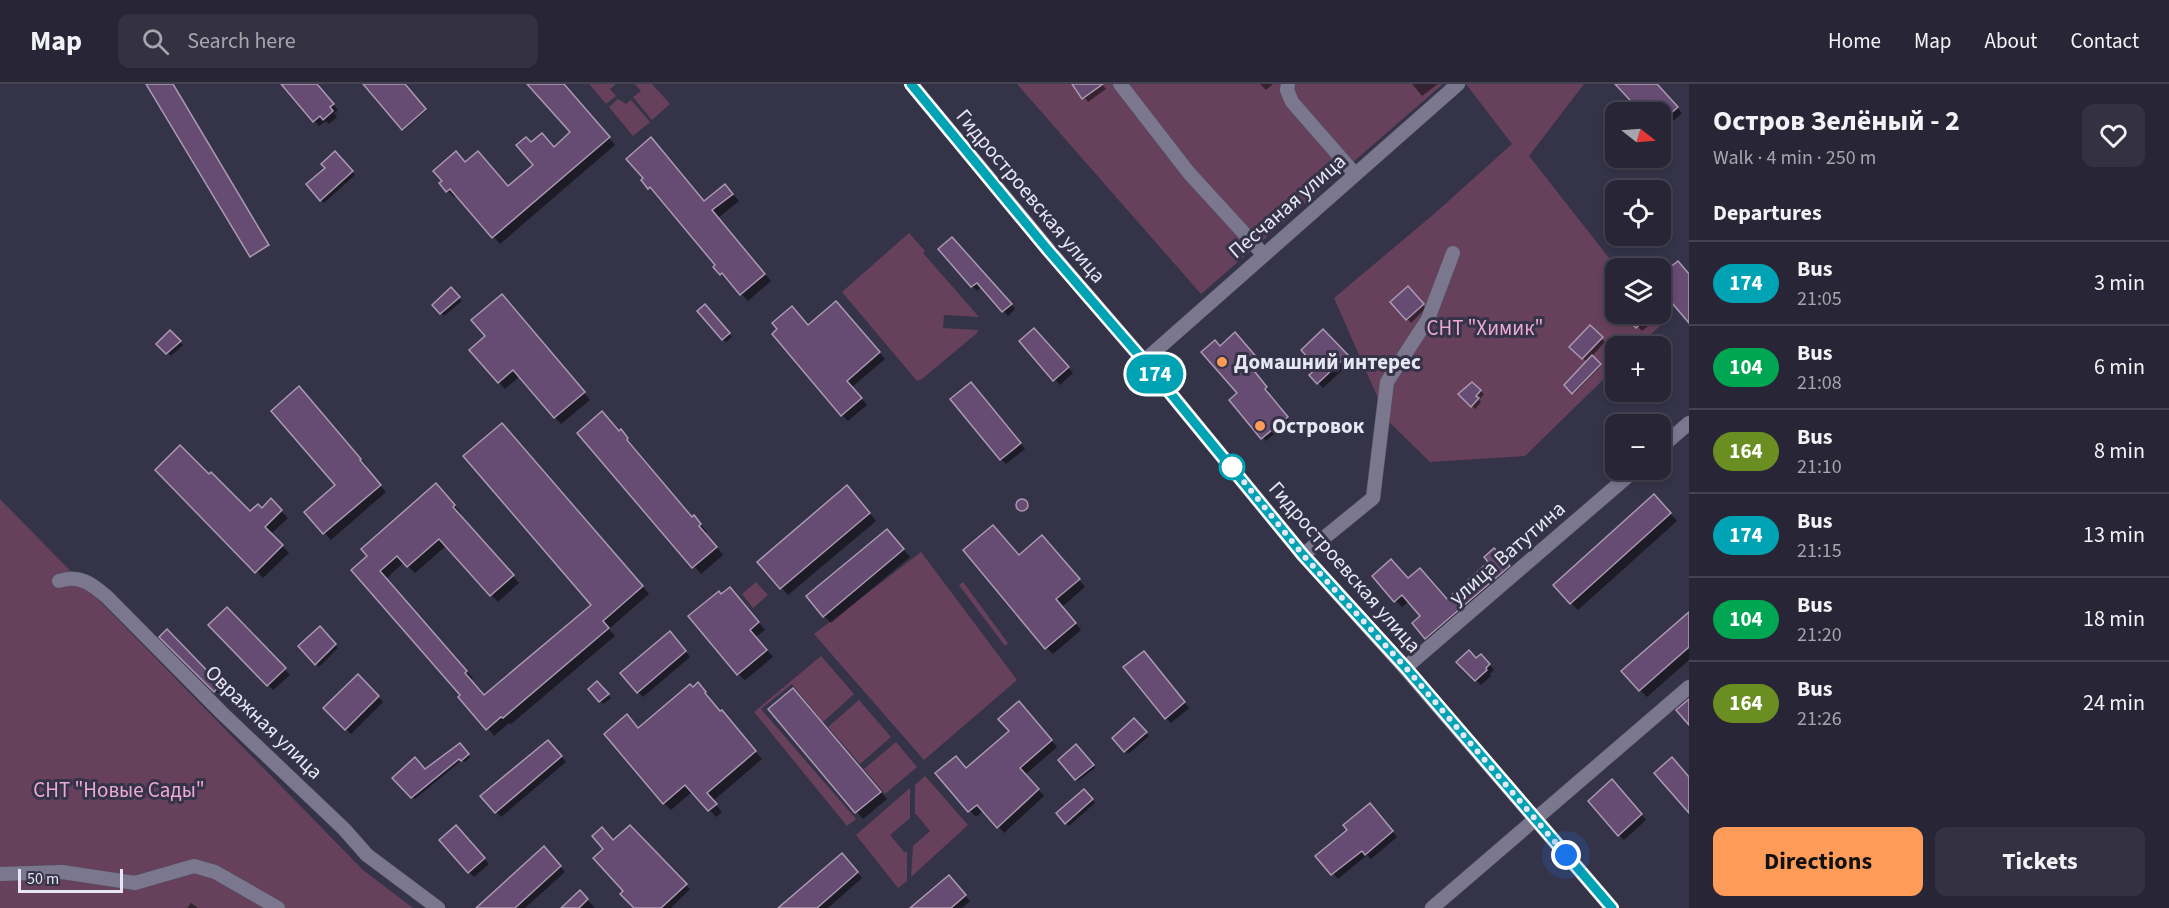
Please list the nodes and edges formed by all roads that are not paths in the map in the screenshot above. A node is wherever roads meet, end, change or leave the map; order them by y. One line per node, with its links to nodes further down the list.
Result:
1 (911, 84): 8 (street, Гидростроевская улица)
2 (1120, 84): 7 (street)
3 (1288, 84): 5 (street)
4 (1458, 84): 5 (street, Песчаная улица)
5 (1355, 174): 7 (street, Песчаная улица)
6 (1453, 253): 12 (street)
7 (1263, 254): 8 (street, Песчаная улица)
8 (1144, 361): 12 (street, Гидростроевская улица)
9 (1689, 423): 10 (street)
10 (1671, 439)
11 (1623, 480): 14 (street, улица Ватутина)
12 (1303, 555): 14 (street, Гидростроевская улица)
13 (59, 581): 19 (street, Овражная улица)
14 (1406, 668): 16 (street, Гидростроевская улица)
15 (1689, 687): 16 (street)
16 (1535, 820): 20 (street); 21 (street, Гидростроевская улица)
17 (0, 874): 18 (street)
18 (278, 908)
19 (438, 908)
20 (1432, 908)
21 (1612, 908)

